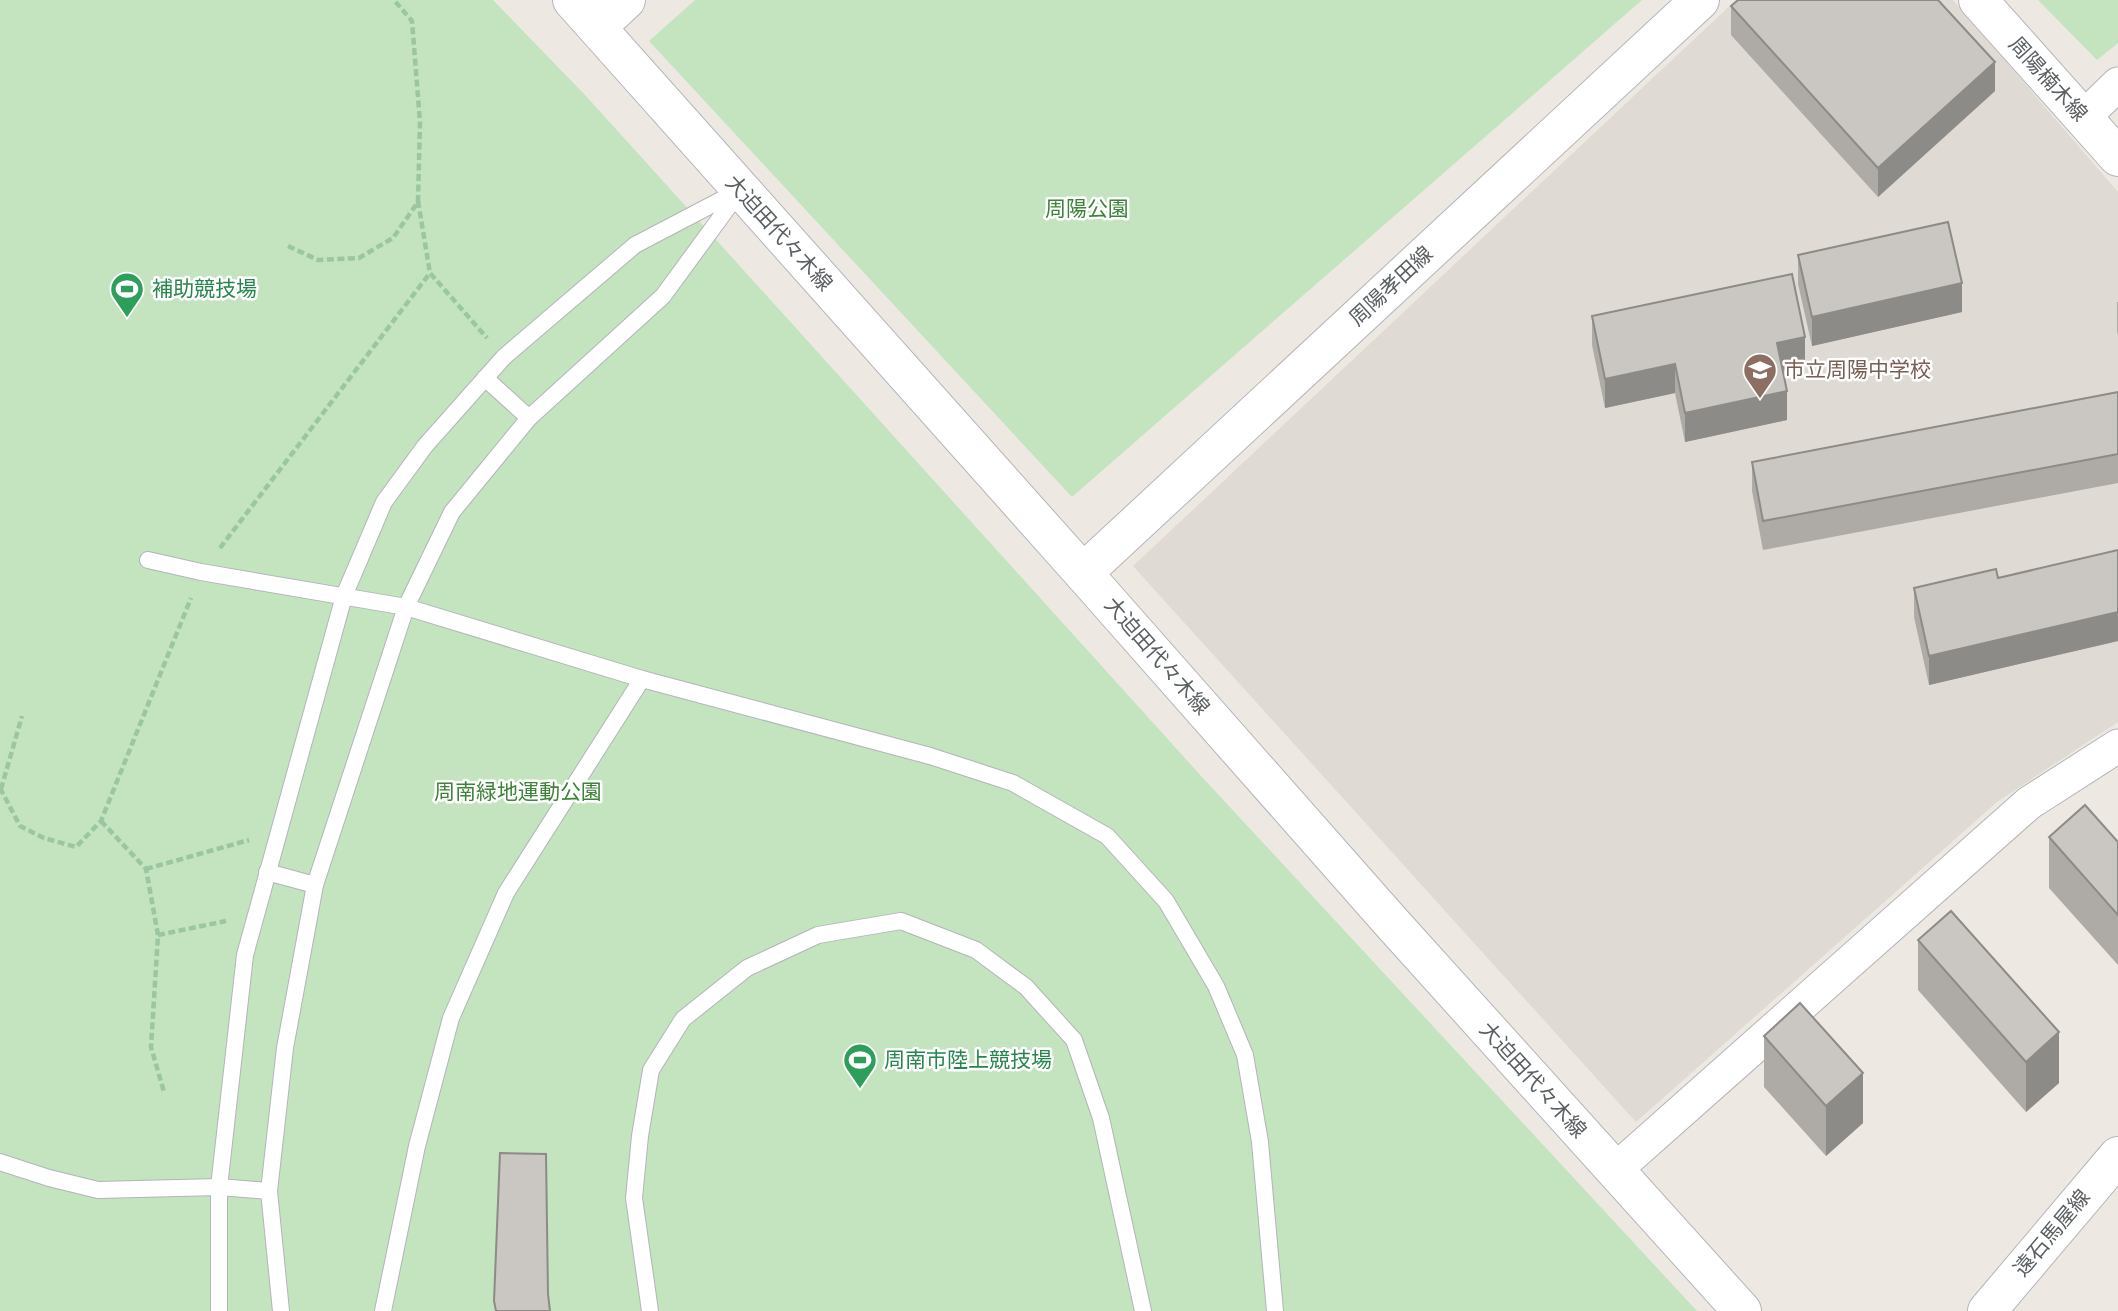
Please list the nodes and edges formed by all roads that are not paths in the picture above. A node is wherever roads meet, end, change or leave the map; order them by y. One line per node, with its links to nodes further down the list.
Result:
1 (626, 0): 4 (street)
2 (1700, 0): 12 (street, 周陽孝田線)
3 (1978, 0): 6 (street, 周陽楠木線)
4 (585, 13): 8 (street, 大迫田代々木線)
5 (2118, 84): 6 (street)
6 (2082, 118): 7 (street, 周陽楠木線)
7 (2118, 157)
8 (740, 190): 9 (lane); 10 (lane); 12 (street, 大迫田代々木線)
9 (485, 378): 10 (lane); 13 (lane)
10 (529, 418): 14 (lane)
11 (148, 559): 13 (lane)
12 (1083, 573): 21 (street, 大迫田代々木線)
13 (344, 596): 14 (lane); 17 (lane)
14 (406, 607): 15 (lane); 18 (lane)
15 (642, 679): 26 (lane); 29 (lane)
16 (2118, 746): 21 (street)
17 (267, 872): 18 (lane); 22 (lane)
18 (315, 885): 23 (lane)
19 (2118, 1156): 31 (street, 遠石馬屋線)
20 (0, 1161): 22 (lane)
21 (1614, 1171): 30 (street, 大迫田代々木線)
22 (219, 1187): 23 (lane); 24 (lane)
23 (269, 1191): 25 (lane)
24 (219, 1311)
25 (281, 1311)
26 (383, 1311)
27 (650, 1311): 28 (lane)
28 (1143, 1311)
29 (1275, 1311)
30 (1742, 1311)
31 (1987, 1311)

